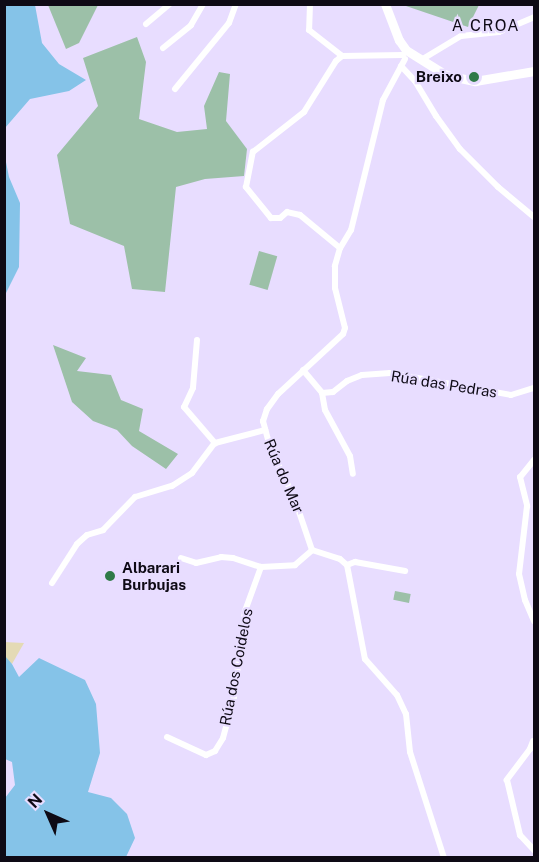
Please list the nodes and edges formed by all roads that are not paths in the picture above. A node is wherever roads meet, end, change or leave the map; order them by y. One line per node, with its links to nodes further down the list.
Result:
1 (170, 4): 7 (street)
2 (203, 4): 8 (street)
3 (236, 4): 13 (street)
4 (309, 4): 9 (street)
5 (385, 4): 10 (main road)
6 (534, 17): 10 (street)
7 (146, 24)
8 (163, 48)
9 (342, 56): 10 (street); 15 (street)
10 (409, 56): 11 (street, Rúa do Mar); 12 (main road)
11 (401, 66): 14 (street); 15 (street, Rúa do Mar)
12 (534, 71)
13 (175, 90)
14 (534, 217)
15 (340, 248): 17 (street, Rúa do Mar)
16 (197, 340): 21 (street)
17 (303, 370): 19 (street); 20 (street, Rúa do Mar)
18 (534, 388): 19 (street, Rúa das Pedras)
19 (322, 393): 23 (street)
20 (265, 430): 21 (street); 24 (street, Rúa do Mar)
21 (215, 443): 29 (street)
22 (534, 460): 30 (street)
23 (353, 474)
24 (312, 550): 26 (street); 27 (street)
25 (181, 558): 27 (street)
26 (347, 565): 28 (street); 34 (street)
27 (261, 567): 31 (street, Rúa dos Coidelos)
28 (405, 570)
29 (52, 583)
30 (534, 621)
31 (167, 738)
32 (533, 741): 33 (street)
33 (534, 850)
34 (444, 858)

